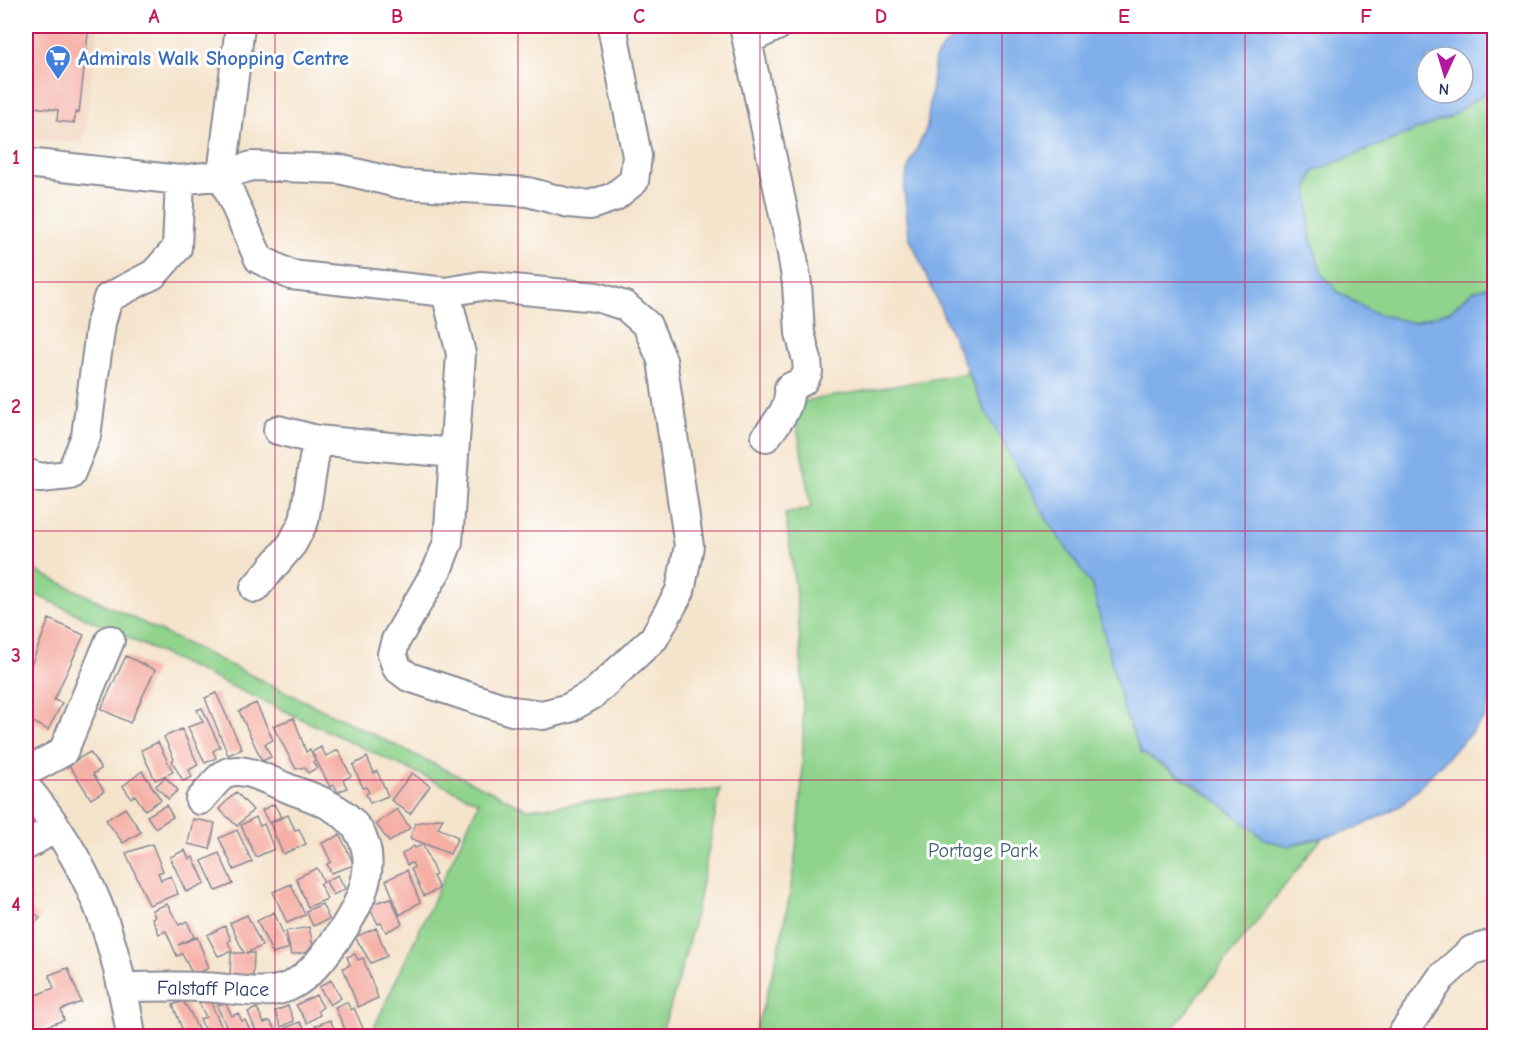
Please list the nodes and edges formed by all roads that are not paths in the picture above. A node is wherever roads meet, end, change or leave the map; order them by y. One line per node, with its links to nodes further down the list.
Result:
1 (240, 26): 6 (street)
2 (612, 26): 6 (street)
3 (777, 26): 4 (street)
4 (746, 33): 10 (street)
5 (26, 163): 7 (street)
6 (222, 174): 7 (street); 8 (street)
7 (180, 180): 13 (street)
8 (446, 292): 12 (street); 12 (street)
9 (278, 430): 11 (street)
10 (766, 437)
11 (317, 440): 12 (street); 14 (street)
12 (453, 453)
13 (26, 473)
14 (255, 588)
15 (110, 640): 16 (street)
16 (26, 772)
17 (26, 788): 19 (street)
18 (200, 800): 22 (street, Falstaff Place)
19 (56, 827): 20 (street); 22 (street)
20 (26, 843)
21 (1494, 944): 24 (street)
22 (123, 987): 23 (street)
23 (131, 1036)
24 (1401, 1036)

